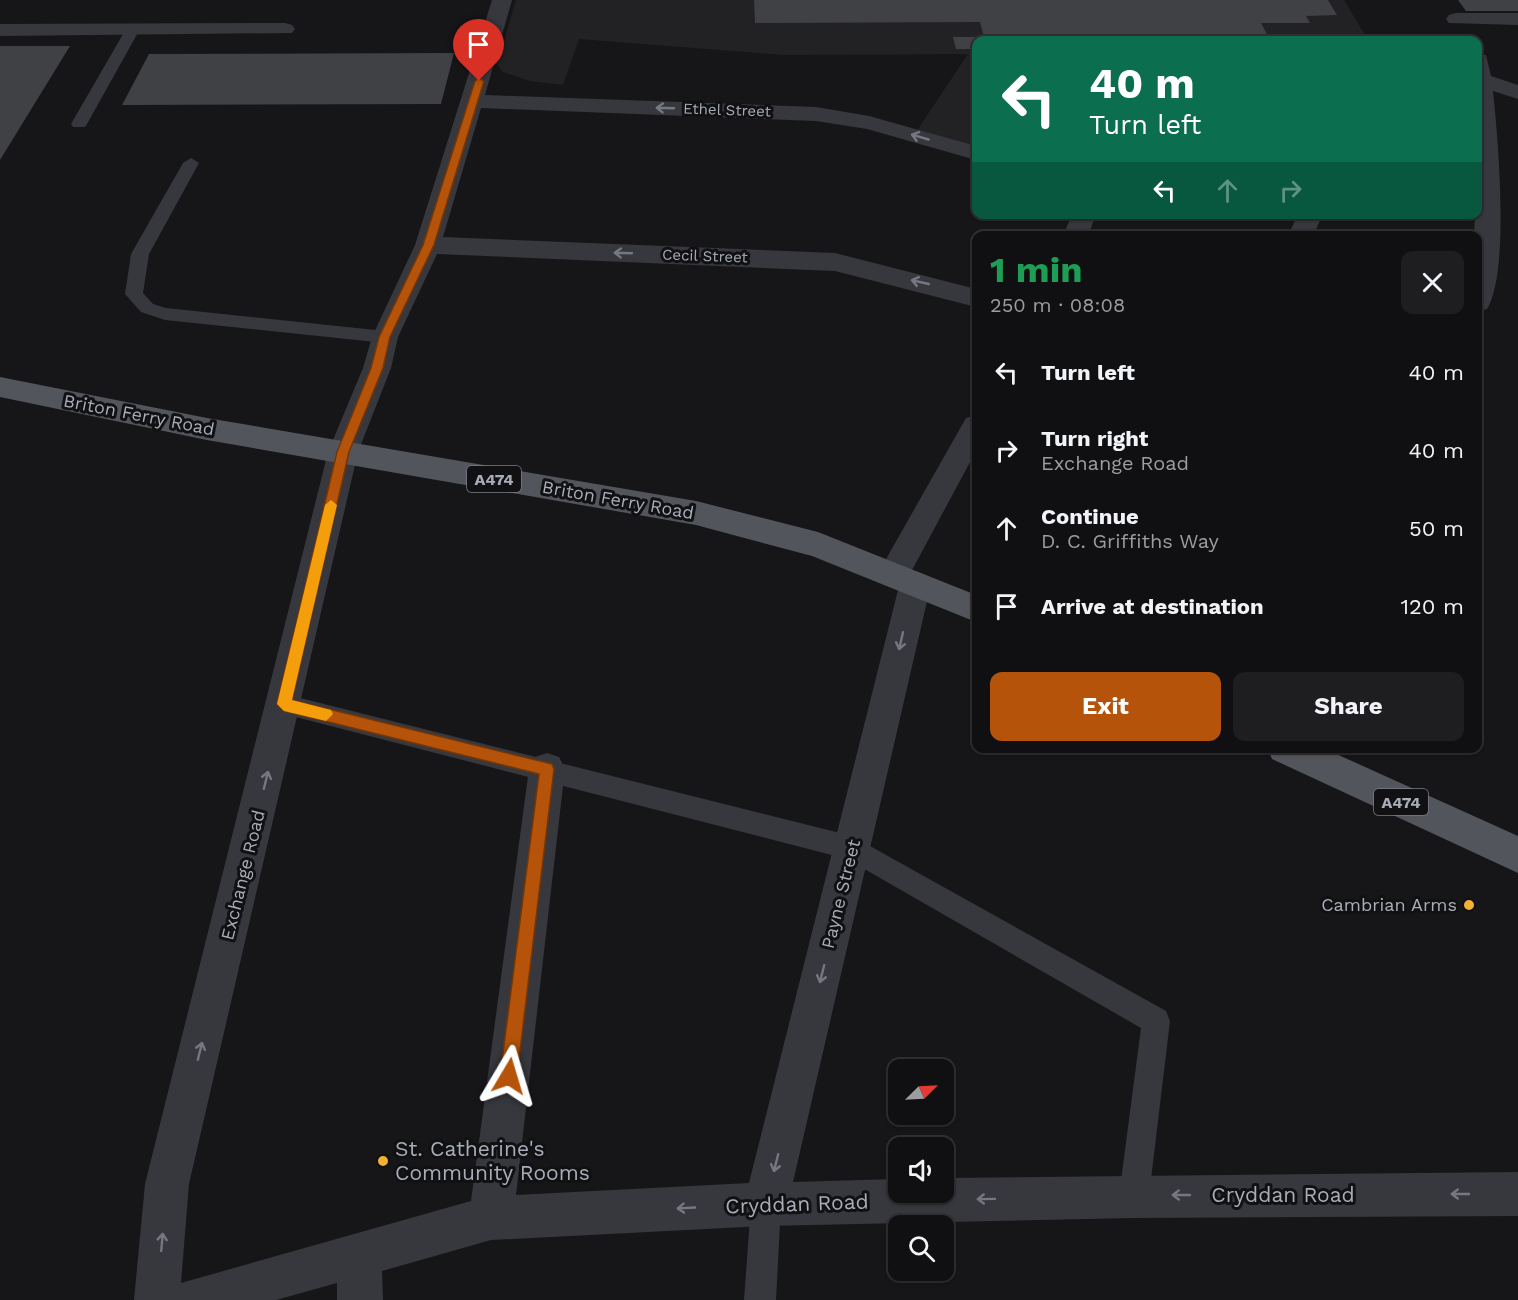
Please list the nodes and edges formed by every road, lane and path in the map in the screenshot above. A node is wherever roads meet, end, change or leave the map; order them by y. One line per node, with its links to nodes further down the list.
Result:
1 (502, 0): 12 (street, Exchange Road)
2 (1442, 0): 4 (street)
3 (1518, 19): 4 (street)
4 (1456, 20): 8 (street)
5 (133, 29): 6 (street); 7 (street); 13 (lane)
6 (285, 29)
7 (0, 30)
8 (1466, 36)
9 (1482, 71): 10 (street)
10 (1518, 92)
11 (1482, 94): 17 (street)
12 (474, 101): 14 (street, Ethel Street, one-way to 12); 16 (street, Exchange Road)
13 (79, 124)
14 (972, 152)
15 (191, 163): 19 (lane)
16 (428, 245): 18 (street, Cecil Street, one-way to 16); 19 (street, Exchange Road)
17 (1482, 273)
18 (972, 297)
19 (385, 337): 22 (street, Exchange Road)
20 (0, 387): 22 (main road, Briton Ferry Road / A474)
21 (972, 435): 23 (street, Payne Street)
22 (343, 452): 23 (main road, Briton Ferry Road / A474); 25 (street, Exchange Road)
23 (904, 580): 24 (main road, Briton Ferry Road / A474); 28 (street, Payne Street, one-way to 28)
24 (972, 607)
25 (284, 704): 27 (lane); 35 (street, Exchange Road, one-way to 25)
26 (1295, 753): 29 (main road, A474)
27 (547, 769): 28 (lane); 33 (street)
28 (852, 848): 31 (lane); 32 (street, Payne Street, one-way to 32)
29 (1518, 855)
30 (1518, 1194): 31 (street, Cryddan Road, one-way to 31)
31 (1134, 1196): 32 (street, Cryddan Road, one-way to 32)
32 (766, 1204): 33 (street, Cryddan Road, one-way to 33); 38 (lane)
33 (491, 1218): 34 (street, Cryddan Road)
34 (359, 1257): 36 (street, Cryddan Road); 37 (street)
35 (157, 1300)
36 (195, 1300)
37 (360, 1300)
38 (760, 1300)

